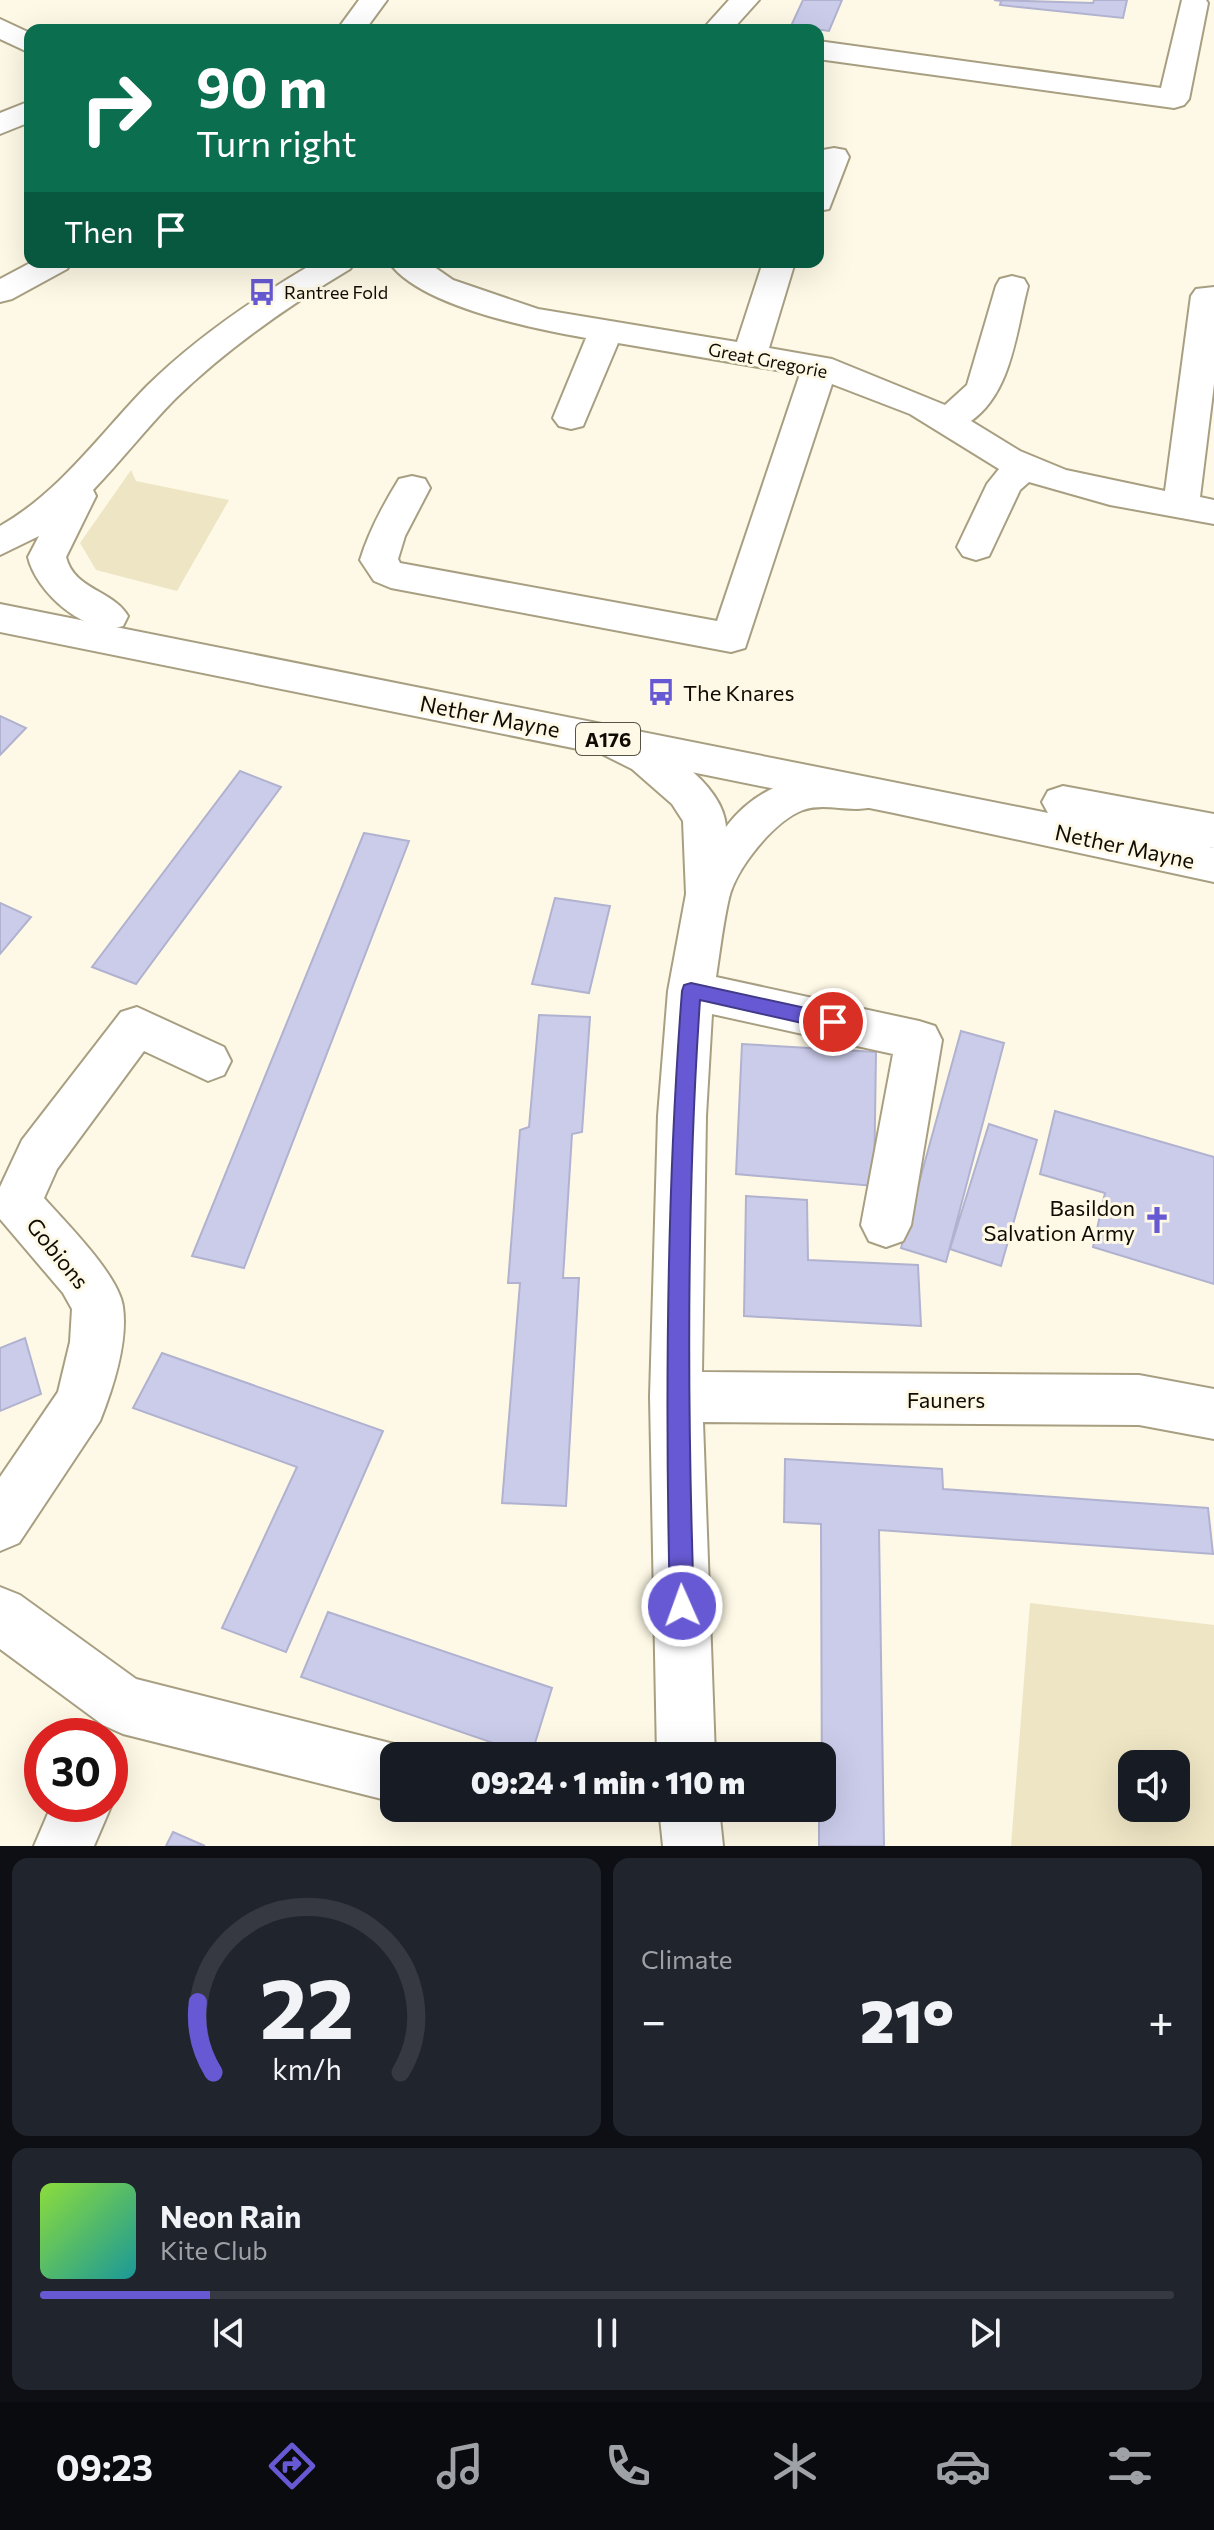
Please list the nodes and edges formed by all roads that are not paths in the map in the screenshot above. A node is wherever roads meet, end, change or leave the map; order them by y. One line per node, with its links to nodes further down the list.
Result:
1 (373, 0): 4 (street)
2 (745, 0): 5 (street)
3 (1194, 3): 8 (street)
4 (355, 24)
5 (722, 24)
6 (0, 28): 7 (street)
7 (24, 41)
8 (824, 51)
9 (24, 113): 10 (street)
10 (0, 125)
11 (834, 157): 12 (street)
12 (824, 185)
13 (45, 268): 18 (street)
14 (329, 268): 27 (street)
15 (414, 268): 20 (street, Great Gregorie)
16 (777, 268): 21 (street)
17 (1012, 286): 25 (street)
18 (0, 292)
19 (1208, 296): 23 (street)
20 (606, 331): 21 (street, Great Gregorie); 24 (street)
21 (750, 354): 22 (street, Great Gregorie)
22 (820, 367): 25 (street, Great Gregorie); 28 (street)
23 (1206, 377): 29 (street)
24 (571, 418)
25 (946, 421): 26 (street, Great Gregorie)
26 (1025, 465): 29 (street, Great Gregorie); 31 (street)
27 (87, 476): 30 (street); 33 (street)
28 (412, 488)
29 (1198, 509)
30 (0, 542)
31 (976, 547)
32 (0, 592): 33 (street, Nether Mayne / A176)
33 (109, 616): 37 (street, Nether Mayne / A176)
34 (0, 618): 35 (street, Nether Mayne / A176)
35 (610, 740): 36 (street, Nether Mayne / A176); 39 (street)
36 (894, 797): 38 (street, Nether Mayne / A176); 39 (street)
37 (1214, 831)
38 (1214, 865)
39 (708, 894): 40 (street)
40 (691, 991): 42 (street); 43 (street)
41 (208, 1061): 45 (street, Gobions)
42 (886, 1225)
43 (676, 1397): 44 (street, Fauners); 49 (street)
44 (1214, 1414)
45 (0, 1524)
46 (0, 1615): 47 (street)
47 (114, 1718)
48 (128, 1722): 50 (street)
49 (686, 1742)
50 (380, 1770)
51 (74, 1822): 53 (street)
52 (690, 1822): 54 (street)
53 (64, 1846)
54 (693, 1846)

